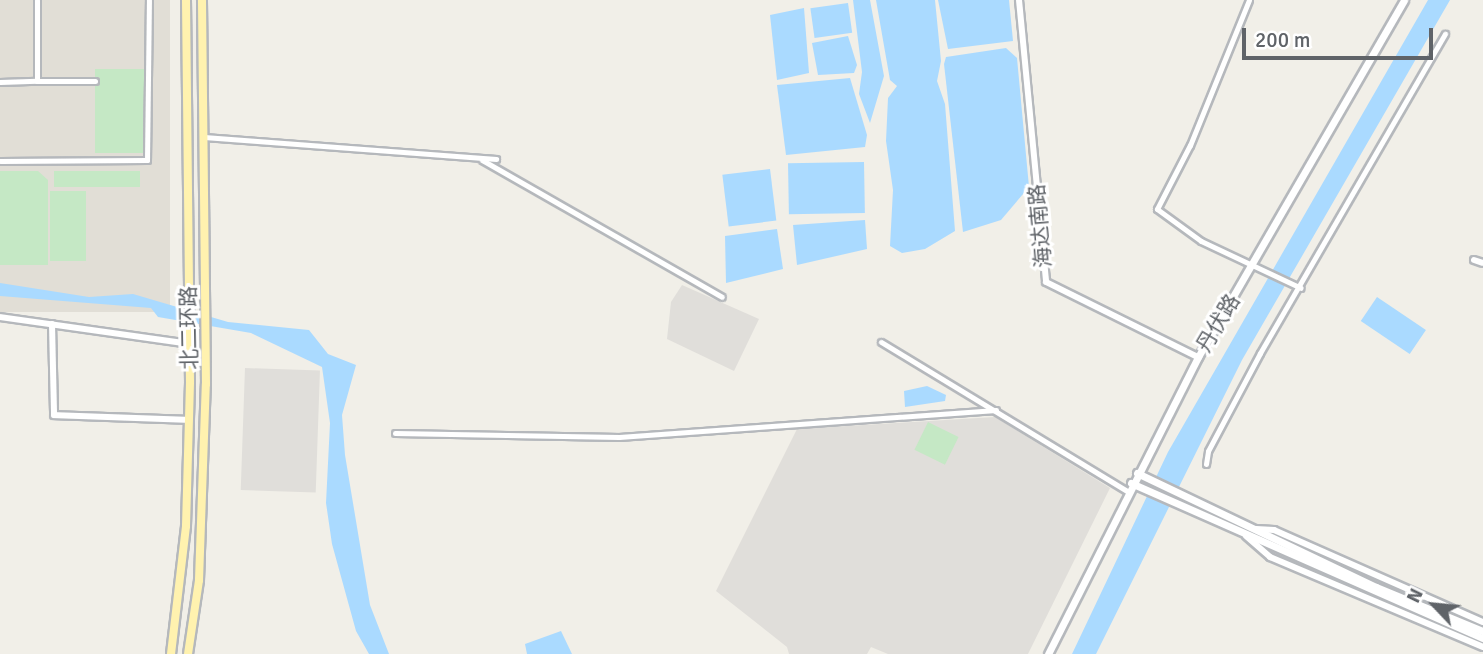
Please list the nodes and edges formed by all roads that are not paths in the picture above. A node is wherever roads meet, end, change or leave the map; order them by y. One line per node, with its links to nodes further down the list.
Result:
1 (37, 0): 9 (street)
2 (149, 0): 16 (street)
3 (186, 0): 12 (main road, 北二环路)
4 (202, 0): 13 (main road, 北二环路)
5 (1018, 0): 26 (street, 海达南路)
6 (1249, 0): 18 (street)
7 (1404, 0): 18 (main road, 丹伏路)
8 (1445, 34): 20 (street)
9 (37, 81): 10 (street); 11 (street)
10 (95, 81)
11 (0, 82)
12 (187, 135): 13 (main road); 25 (main road, 北二环路)
13 (204, 137): 14 (street); 29 (main road, 北二环路)
14 (480, 158): 15 (street); 21 (street)
15 (496, 159)
16 (0, 161)
17 (1474, 260): 19 (street)
18 (1254, 262): 20 (street); 26 (main road, 丹伏路)
19 (1483, 263)
20 (1299, 286): 31 (street)
21 (722, 297)
22 (0, 317): 23 (street)
23 (52, 324): 25 (street); 28 (street)
24 (881, 342): 27 (street)
25 (189, 344): 28 (main road, 北二环路)
26 (1198, 357): 32 (main road, 丹伏路)
27 (996, 410): 30 (street); 33 (street)
28 (189, 422): 29 (main road); 39 (main road, 北二环路)
29 (205, 426): 40 (main road, 北二环路)
30 (395, 433)
31 (1206, 464)
32 (1137, 473): 33 (main road, 丹伏路); 34 (main road)
33 (1129, 487): 34 (main road); 41 (main road, 丹伏路)
34 (1248, 532): 35 (street); 36 (main road); 37 (main road); 38 (street)
35 (1483, 622)
36 (1483, 631)
37 (1483, 638)
38 (1483, 647)
39 (171, 654)
40 (188, 654)
41 (1048, 654)

